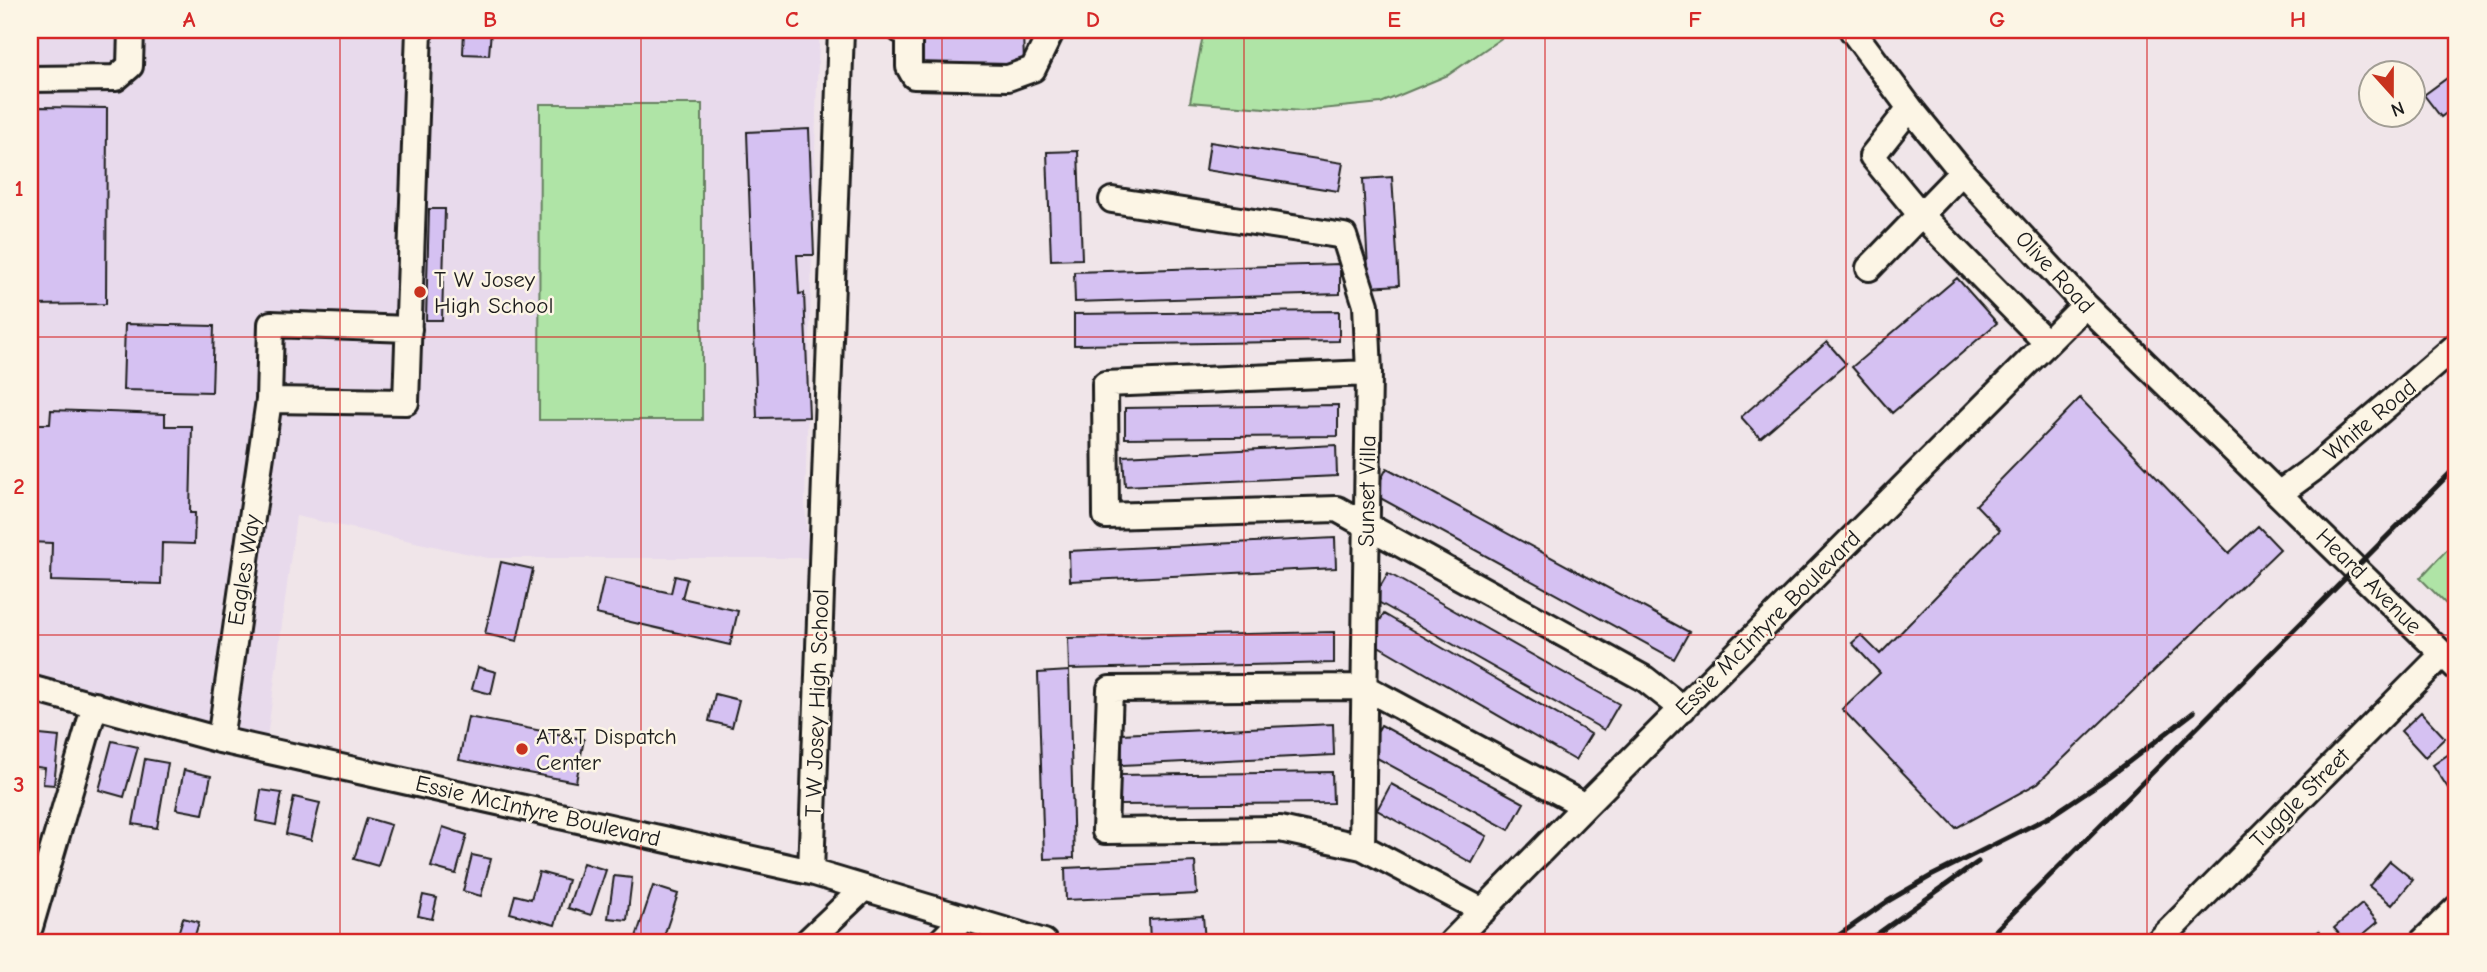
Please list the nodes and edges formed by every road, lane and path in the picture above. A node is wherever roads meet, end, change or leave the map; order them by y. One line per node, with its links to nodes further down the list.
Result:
1 (131, 30): 8 (street)
2 (419, 30): 15 (street)
3 (841, 30): 30 (street, T W Josey High School)
4 (900, 30): 5 (street)
5 (909, 30): 6 (street)
6 (1052, 30)
7 (1854, 30): 9 (street, Olive Road)
8 (30, 79)
9 (1910, 108): 10 (street, Olive Road); 12 (street)
10 (1962, 172): 12 (street); 14 (street, Olive Road)
11 (1112, 200): 18 (street, Sunset Villa)
12 (1920, 215): 13 (street); 16 (street)
13 (1869, 268)
14 (2084, 305): 16 (street, Essie McIntyre Boulevard); 20 (street, Olive Road)
15 (408, 330): 19 (street); 19 (street, Eagles Way)
16 (2048, 343): 26 (street, Essie McIntyre Boulevard)
17 (2457, 345): 20 (street, White Road)
18 (1369, 373): 21 (street, Sunset Villa); 21 (street)
19 (269, 400): 27 (street, Eagles Way)
20 (2280, 493): 22 (street, Heard Avenue)
21 (1367, 523): 23 (street, Sunset Villa); 26 (street)
22 (2450, 661): 40 (street, Tuggle Street)
23 (1364, 687): 28 (street); 29 (street, Sunset Villa); 29 (street)
24 (30, 688): 25 (street, Essie McIntyre Boulevard)
25 (95, 705): 27 (street, Essie McIntyre Boulevard); 35 (street)
26 (1683, 709): 28 (street, Essie McIntyre Boulevard)
27 (220, 740): 30 (street, Essie McIntyre Boulevard)
28 (1585, 806): 33 (street, Essie McIntyre Boulevard)
29 (1363, 847): 33 (street)
30 (811, 872): 31 (street, Essie McIntyre Boulevard)
31 (864, 888): 34 (street, Essie McIntyre Boulevard); 36 (street)
32 (2457, 908): 41 (street)
33 (1483, 911): 39 (street, Essie McIntyre Boulevard)
34 (964, 918): 37 (street); 38 (street, Essie McIntyre Boulevard)
35 (30, 927)
36 (807, 942)
37 (940, 942)
38 (1044, 942)
39 (1452, 942)
40 (2158, 942)
41 (2422, 942)

